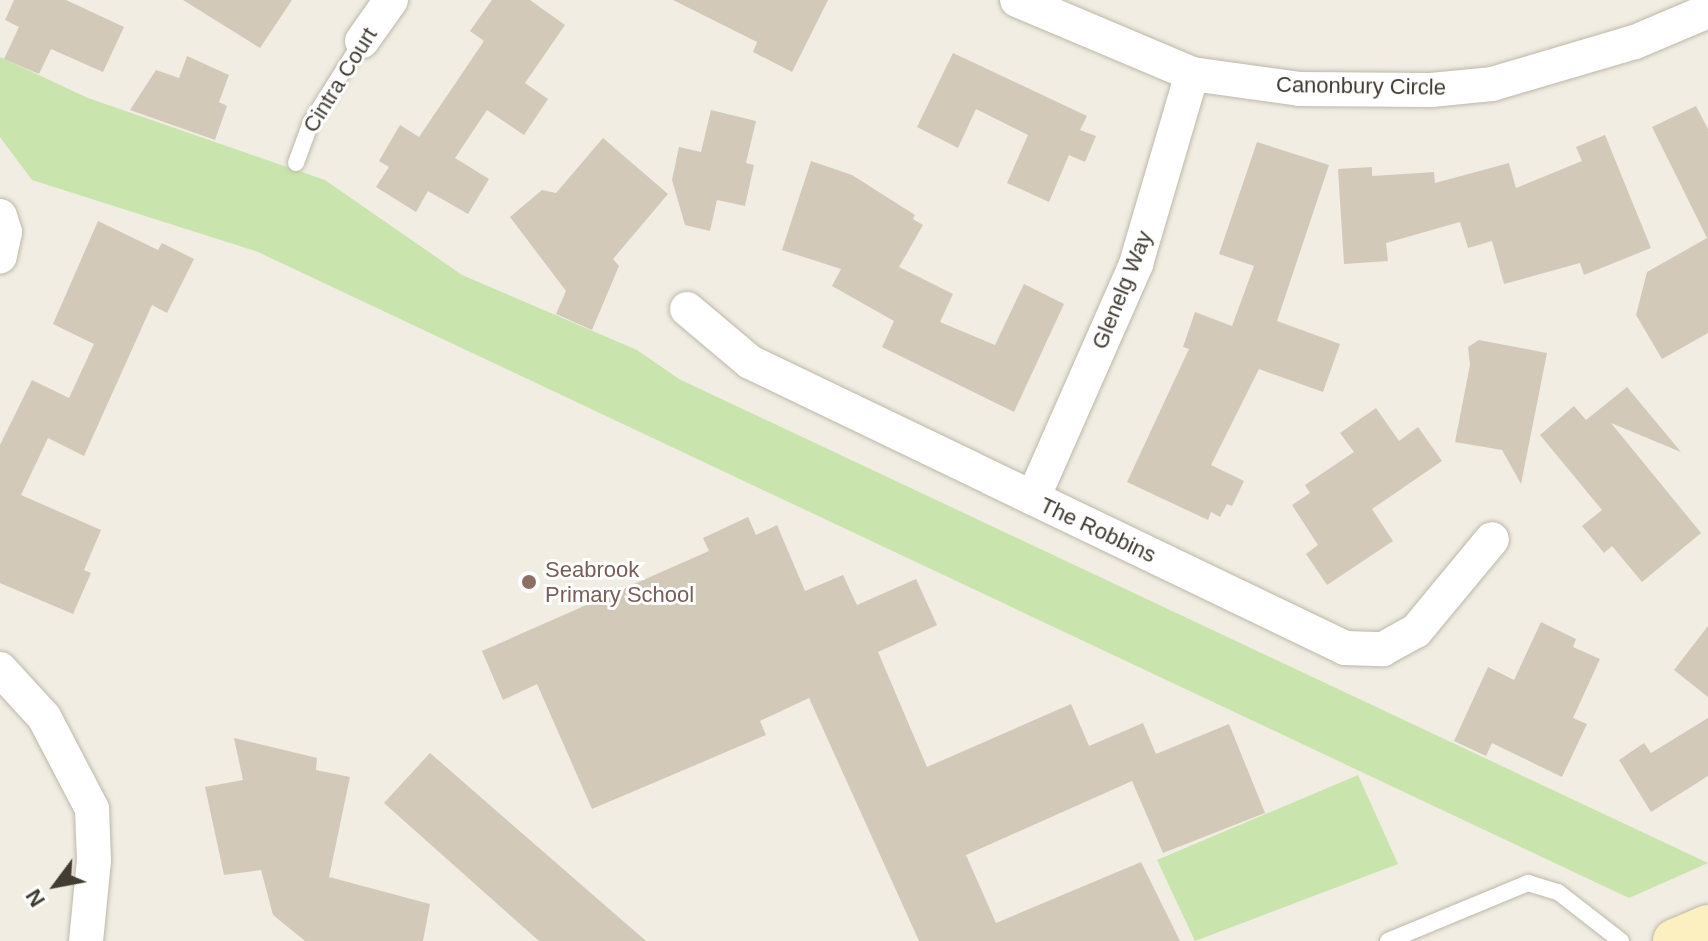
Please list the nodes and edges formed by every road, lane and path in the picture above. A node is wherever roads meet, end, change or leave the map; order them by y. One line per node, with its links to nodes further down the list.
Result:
1 (391, 0): 4 (street, Cintra Court)
2 (1017, 0): 5 (street, Canonbury Circle)
3 (1707, 13): 5 (street, Canonbury Circle)
4 (362, 41): 6 (lane, Cintra Court)
5 (1192, 74): 10 (street, Glenelg Way)
6 (296, 163)
7 (0, 216): 8 (street)
8 (0, 256)
9 (687, 309): 10 (street, The Robbins)
10 (1033, 498): 11 (street, The Robbins)
11 (1492, 539)
12 (0, 669): 14 (street)
13 (1708, 927): 17 (main road)
14 (86, 941)
15 (1388, 941): 16 (lane)
16 (1621, 941)
17 (1675, 941)

